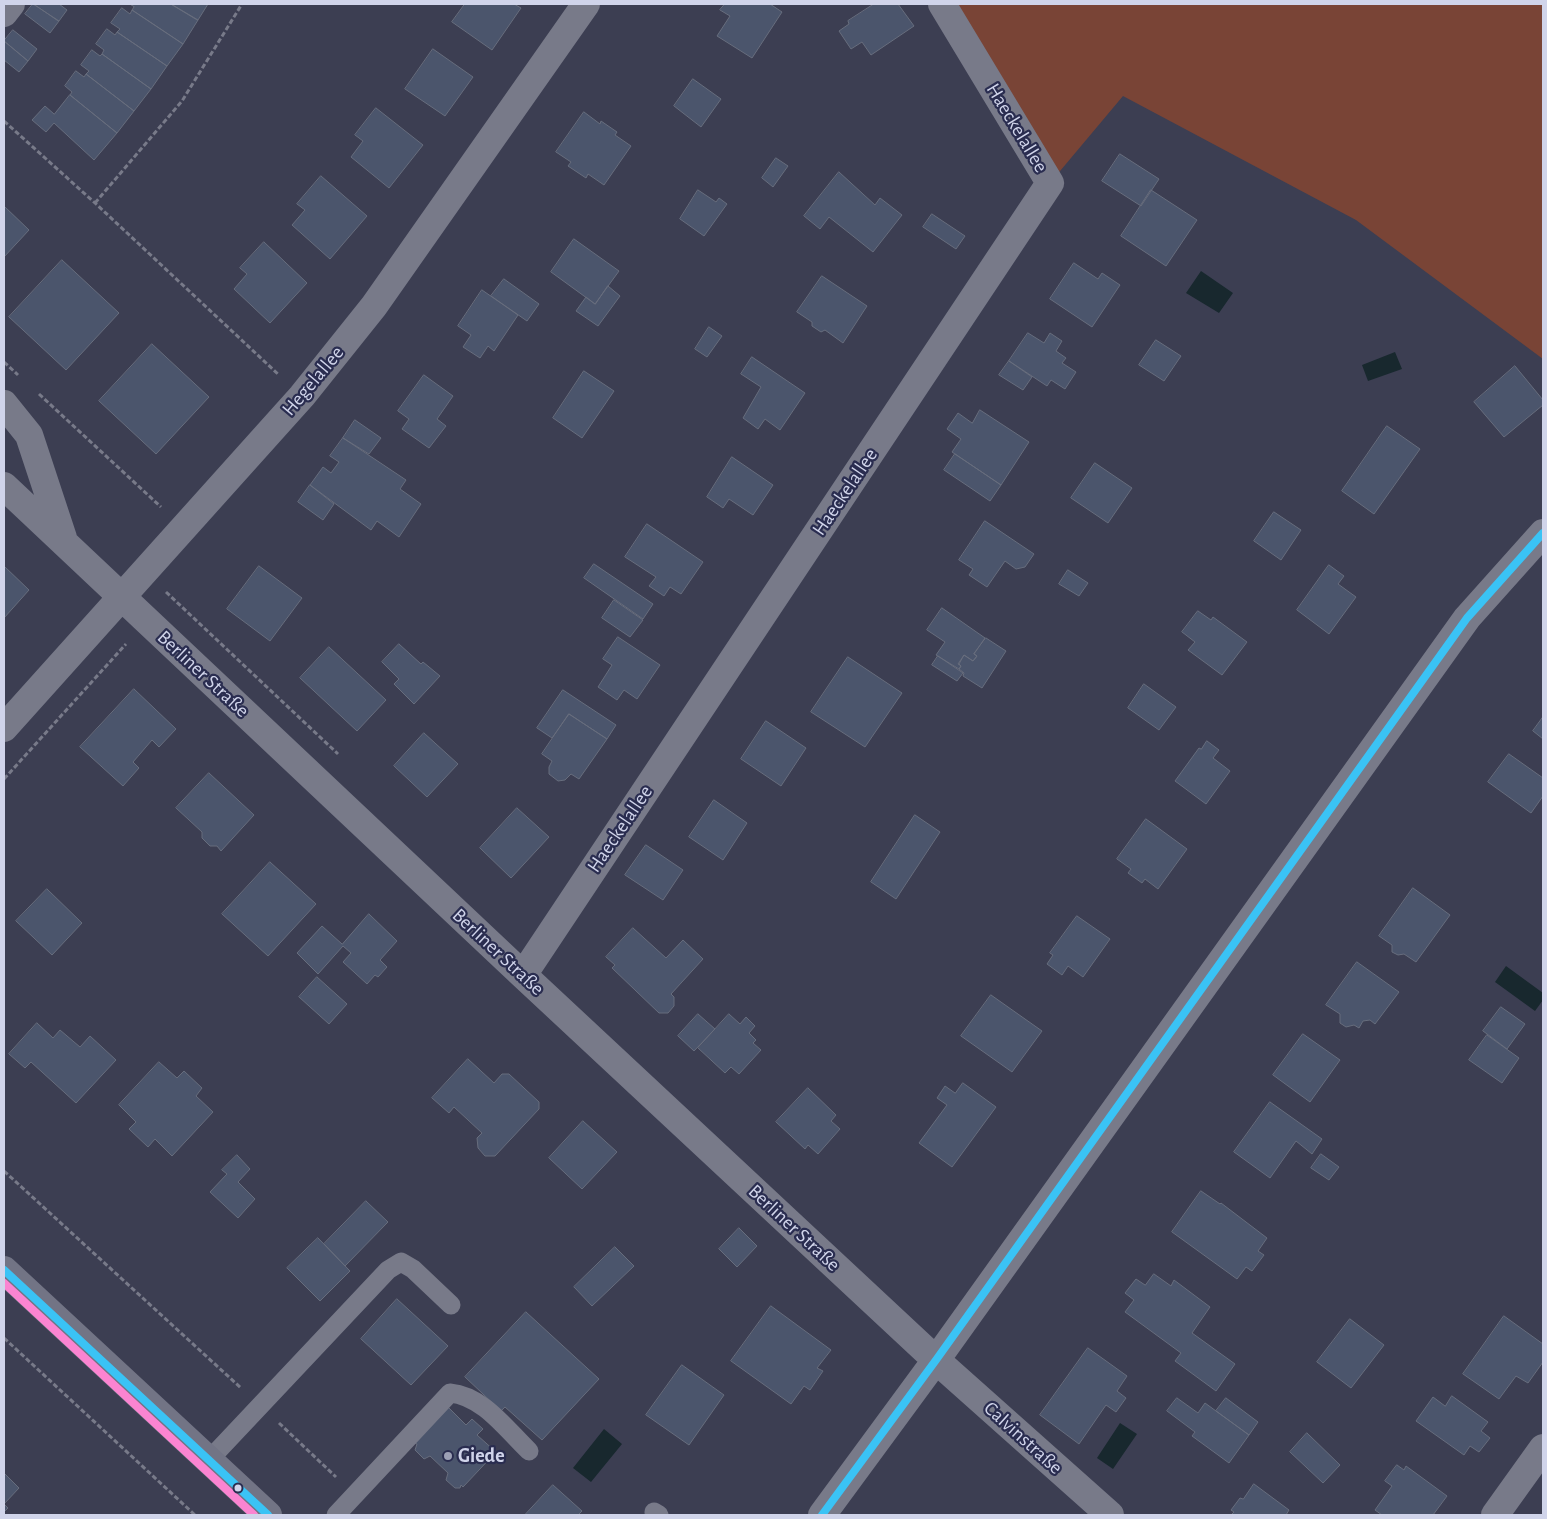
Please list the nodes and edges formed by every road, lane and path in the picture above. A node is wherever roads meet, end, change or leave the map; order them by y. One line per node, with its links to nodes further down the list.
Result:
1 (11, 4): 5 (street)
2 (242, 4): 7 (path)
3 (586, 4): 11 (street, Hegelallee)
4 (942, 4): 19 (street, Haeckelallee)
5 (4, 13)
6 (4, 121): 7 (path)
7 (95, 203): 11 (path)
8 (4, 362): 9 (path)
9 (25, 382)
10 (32, 388): 14 (path)
11 (302, 396): 14 (street, Hegelallee)
12 (4, 404): 16 (street, Berliner Straße)
13 (4, 486): 16 (street, Berliner Straße)
14 (184, 528): 17 (street, Hegelallee)
15 (1543, 533): 24 (street)
16 (63, 540): 17 (street, Berliner Straße)
17 (122, 597): 18 (street, Hegelallee); 19 (street, Berliner Straße)
18 (4, 728)
19 (523, 975): 24 (street, Berliner Straße)
20 (4, 1170): 25 (path)
21 (4, 1270): 28 (main road)
22 (451, 1305): 25 (lane)
23 (4, 1338): 30 (path)
24 (936, 1360): 33 (street); 34 (street, Calvinstraße)
25 (262, 1407): 28 (lane); 29 (path)
26 (1543, 1448): 35 (street)
27 (529, 1451): 29 (lane)
28 (209, 1460): 31 (main road)
29 (355, 1495): 32 (lane)
30 (195, 1515)
31 (268, 1515)
32 (336, 1515)
33 (822, 1515)
34 (1110, 1515)
35 (1495, 1515)

